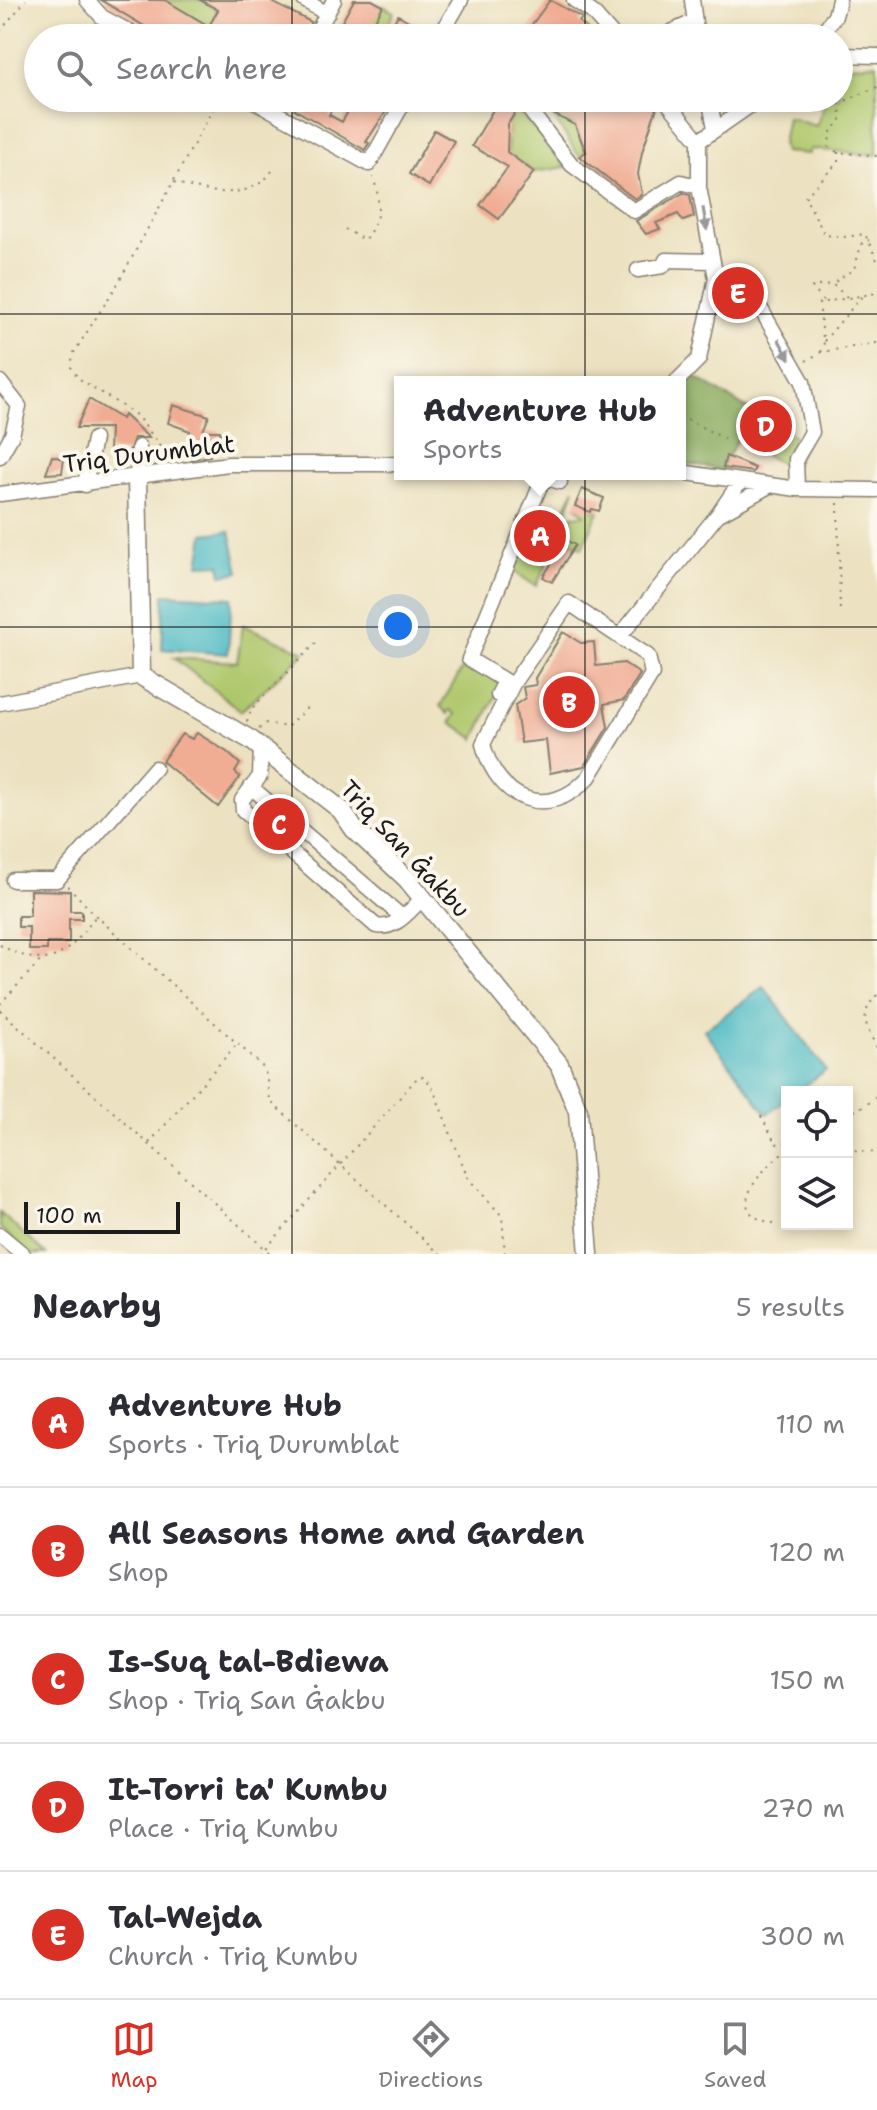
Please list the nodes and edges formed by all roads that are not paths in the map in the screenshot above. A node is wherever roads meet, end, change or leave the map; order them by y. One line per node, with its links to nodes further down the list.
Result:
1 (304, 0): 7 (street)
2 (461, 0): 10 (street)
3 (574, 0): 11 (street)
4 (692, 0): 8 (street)
5 (839, 0): 13 (street)
6 (91, 3): 9 (street)
7 (330, 7)
8 (693, 22): 12 (street)
9 (121, 24)
10 (449, 24)
11 (603, 24)
12 (689, 24)
13 (829, 24)
14 (853, 55): 15 (street)
15 (877, 56)
16 (275, 112): 17 (street)
17 (398, 112)
18 (531, 112): 24 (street)
19 (675, 112): 23 (street)
20 (712, 112): 22 (street)
21 (740, 112): 22 (street)
22 (715, 128): 23 (street)
23 (699, 141): 24 (street)
24 (699, 187): 25 (street, one-way to 25)
25 (713, 261): 26 (street); 27 (street)
26 (638, 270)
27 (716, 278): 28 (street); 42 (street, one-way to 42)
28 (682, 376)
29 (0, 382): 32 (street)
30 (94, 439): 40 (street)
31 (139, 447): 35 (street)
32 (0, 456)
33 (394, 464): 35 (street, Triq Durumblat)
34 (686, 473): 39 (street)
35 (137, 477): 40 (street, Triq Durumblat); 47 (main road)
36 (544, 480): 50 (street)
37 (554, 480): 38 (street)
38 (560, 482)
39 (740, 482): 41 (street); 45 (street)
40 (85, 485): 44 (street, Triq Durumblat)
41 (769, 486): 42 (street); 45 (street)
42 (797, 489): 43 (street)
43 (877, 490)
44 (0, 494)
45 (719, 513): 46 (street)
46 (620, 636): 46 (street)
47 (141, 676): 48 (street); 49 (main road, Triq San Ġakbu)
48 (0, 703)
49 (251, 741): 52 (street); 54 (main road, Triq San Ġakbu)
50 (475, 742)
51 (155, 768): 53 (street)
52 (251, 787): 55 (street); 55 (street)
53 (13, 880)
54 (423, 898): 55 (street); 58 (main road, Triq San Ġakbu)
55 (402, 917)
56 (0, 1235): 57 (street)
57 (19, 1252)
58 (589, 1254)

